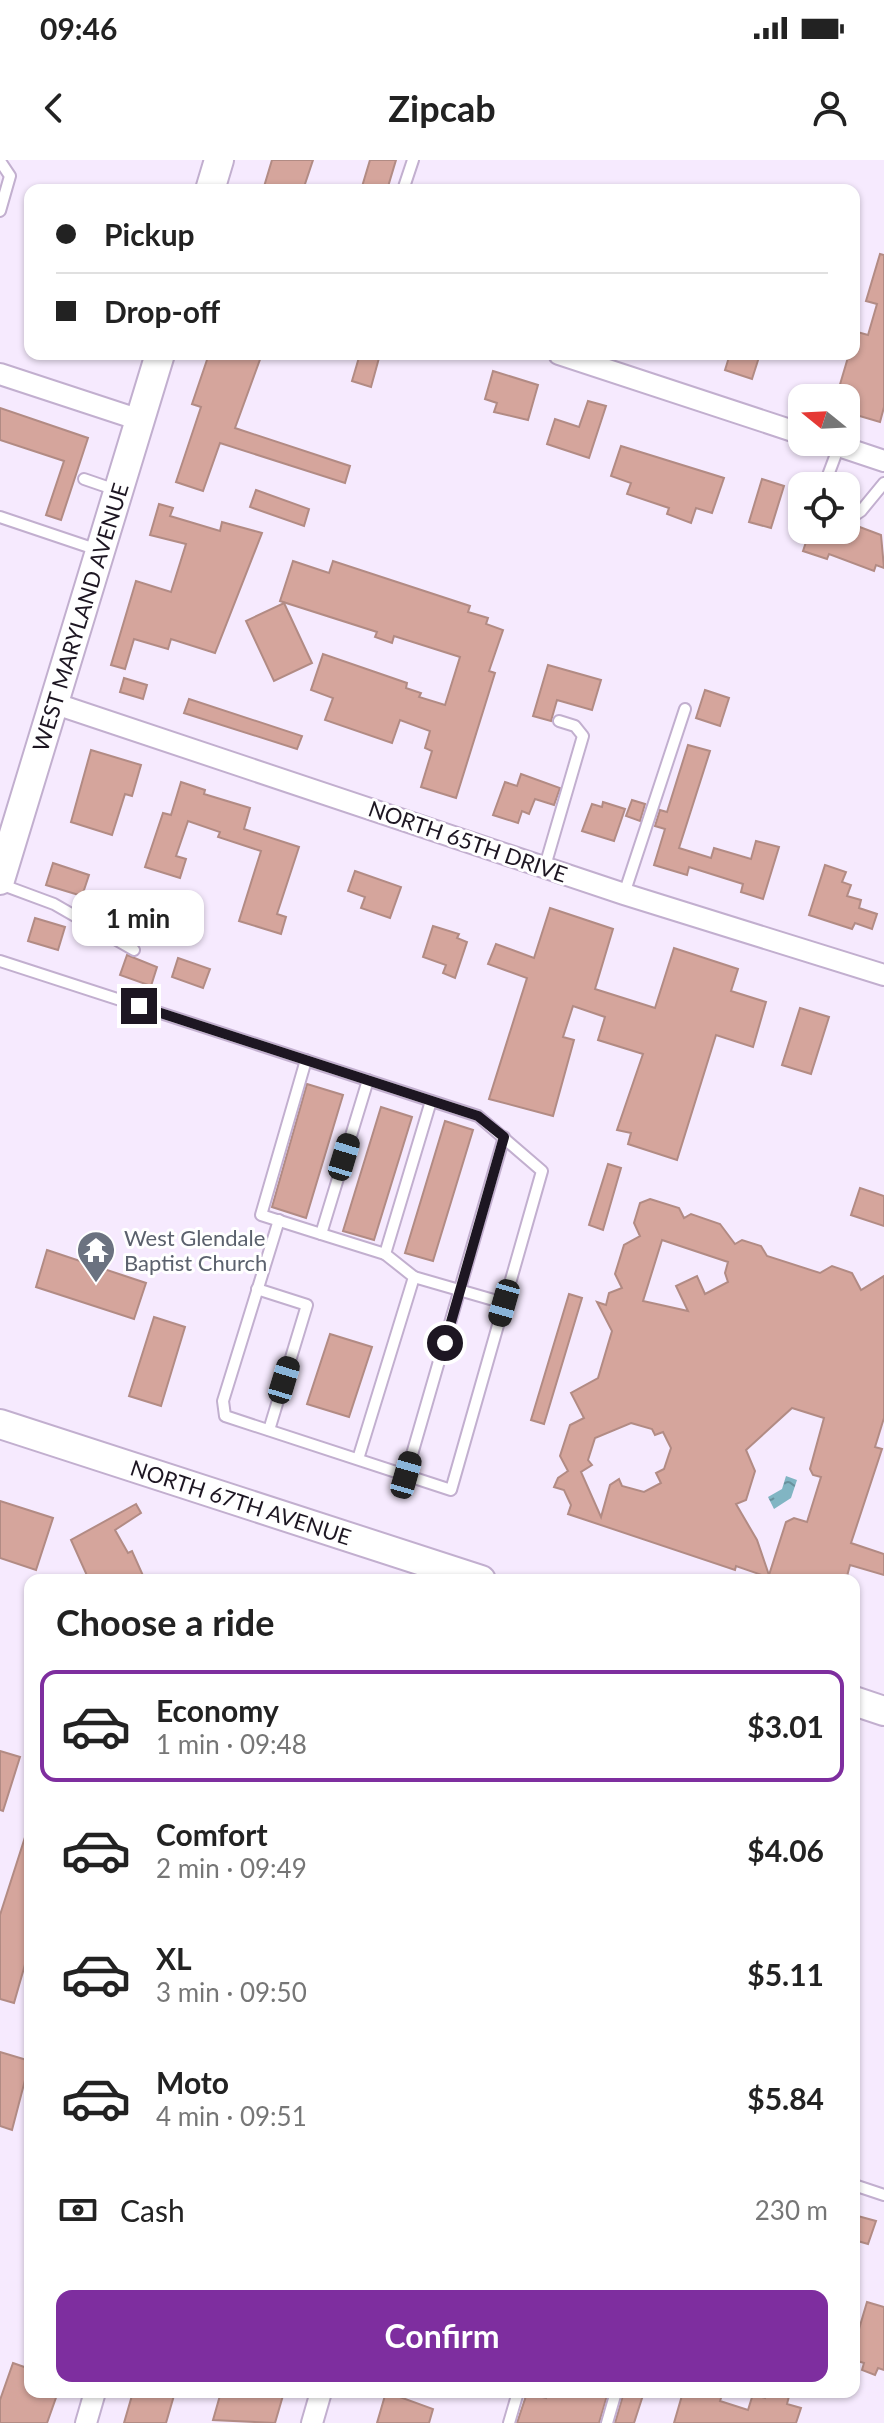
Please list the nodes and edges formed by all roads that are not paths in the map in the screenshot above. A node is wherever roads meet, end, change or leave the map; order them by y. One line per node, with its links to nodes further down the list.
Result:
1 (219, 160): 4 (street)
2 (413, 160): 5 (lane)
3 (0, 161): 6 (lane)
4 (212, 184)
5 (405, 184)
6 (0, 211)
7 (158, 360): 10 (street, WEST MARYLAND AVENUE)
8 (577, 360): 11 (street)
9 (0, 374): 10 (street)
10 (140, 420): 16 (street, WEST MARYLAND AVENUE)
11 (788, 429)
12 (860, 453): 13 (street)
13 (884, 461)
14 (84, 479): 16 (lane)
15 (884, 483): 17 (lane)
16 (118, 491): 19 (street, WEST MARYLAND AVENUE)
17 (860, 512)
18 (0, 517): 19 (lane)
19 (100, 550): 20 (street, WEST MARYLAND AVENUE)
20 (53, 703): 23 (street, NORTH 65TH DRIVE); 24 (street, WEST MARYLAND AVENUE)
21 (685, 709): 25 (lane)
22 (559, 721): 23 (lane)
23 (545, 866): 25 (street, NORTH 65TH DRIVE)
24 (0, 882): 26 (lane)
25 (624, 894): 28 (street, NORTH 65TH DRIVE)
26 (134, 950)
27 (0, 961): 29 (lane)
28 (884, 975)
29 (306, 1060): 30 (lane); 33 (lane)
30 (368, 1080): 31 (lane); 34 (lane)
31 (431, 1101): 32 (lane); 35 (lane)
32 (504, 1137): 38 (lane); 39 (lane)
33 (279, 1220): 34 (lane); 37 (lane)
34 (321, 1234): 35 (lane)
35 (385, 1254): 36 (lane)
36 (414, 1277): 38 (lane); 42 (lane)
37 (257, 1289): 41 (lane); 41 (lane)
38 (460, 1290): 39 (lane); 43 (lane)
39 (504, 1303): 43 (lane)
40 (0, 1424): 44 (street, NORTH 67TH AVENUE)
41 (269, 1430): 42 (lane)
42 (358, 1459): 43 (lane)
43 (406, 1475)
44 (438, 1573)
45 (860, 1703): 46 (street)
46 (884, 1711)
47 (860, 2187): 48 (lane)
48 (884, 2195)
49 (93, 2398): 53 (street)
50 (319, 2398): 54 (street)
51 (516, 2398): 55 (lane)
52 (614, 2398): 56 (lane)
53 (86, 2423)
54 (312, 2423)
55 (509, 2423)
56 (607, 2423)

